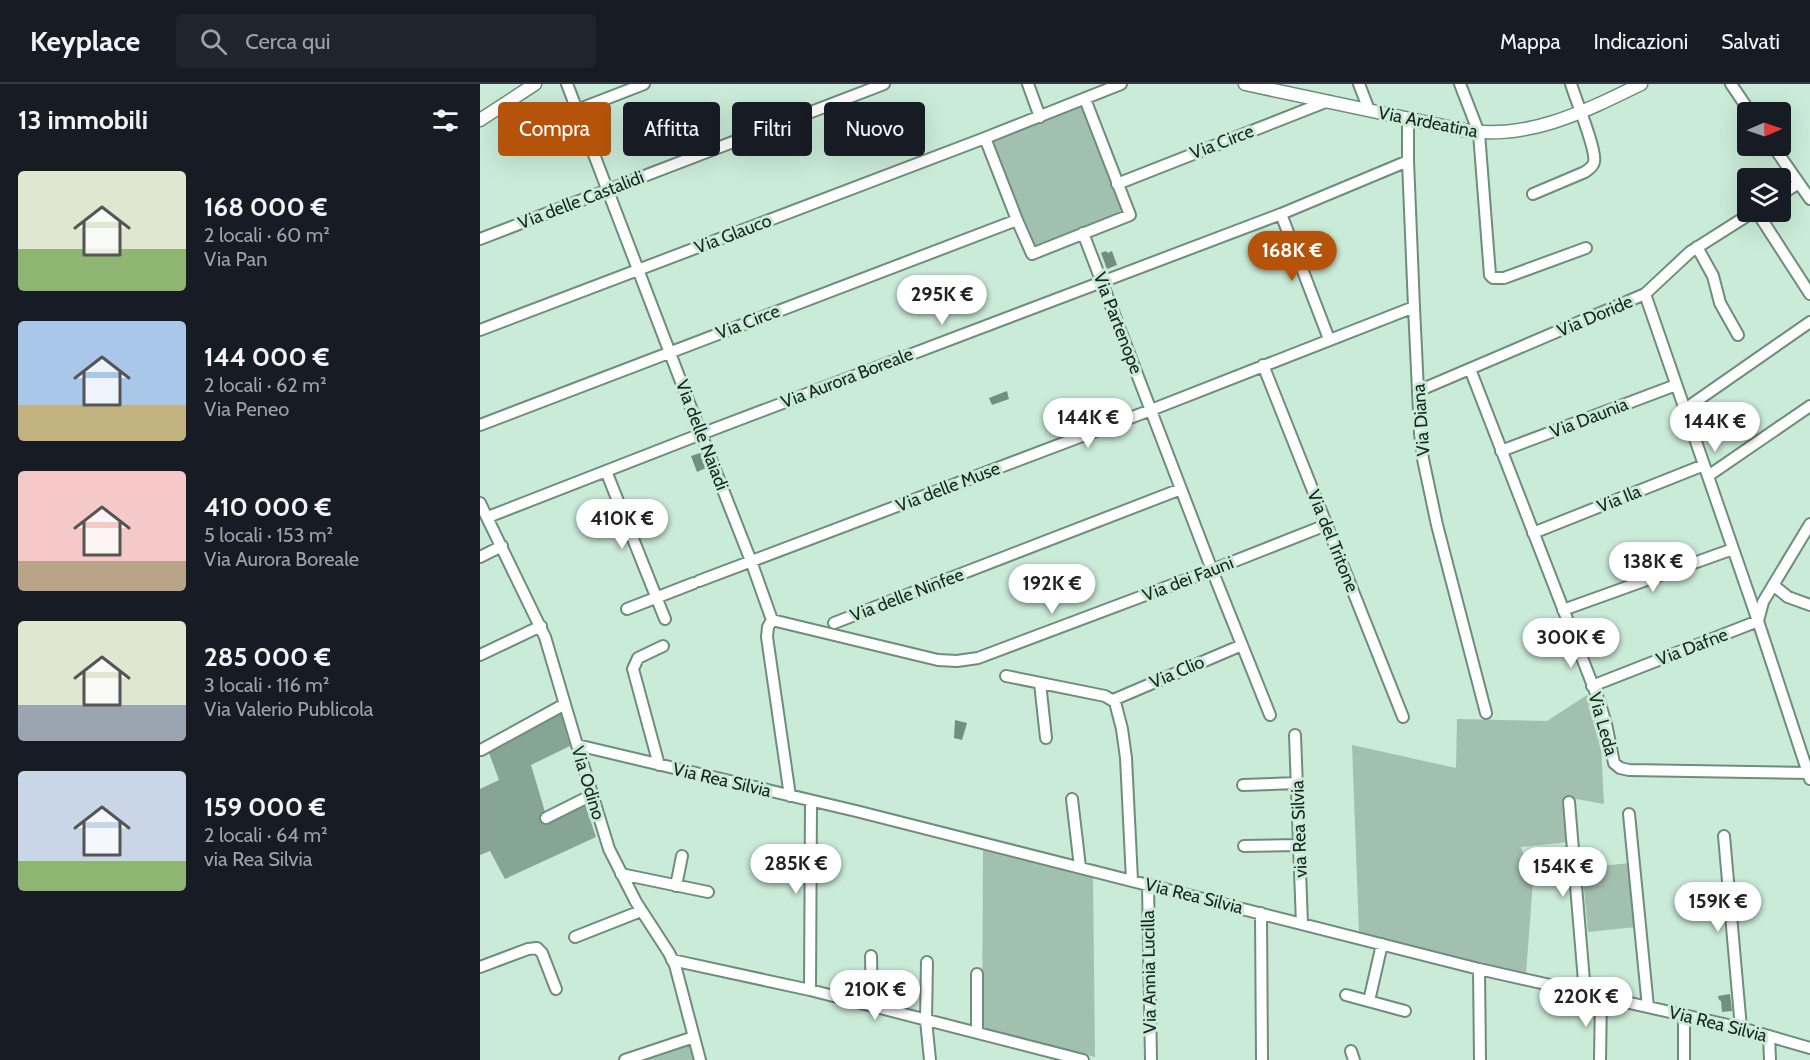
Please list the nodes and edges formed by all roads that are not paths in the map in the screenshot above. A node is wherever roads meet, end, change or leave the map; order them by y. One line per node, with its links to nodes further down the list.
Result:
1 (535, 84): 22 (main road)
2 (567, 84): 15 (street, Via delle Naiadi)
3 (644, 84): 16 (street)
4 (884, 84): 31 (street, Via delle Castalidi)
5 (1028, 84): 20 (street)
6 (1121, 84): 13 (street)
7 (1245, 84): 14 (main road, Via Ardeatina)
8 (1359, 84): 18 (street)
9 (1460, 84): 23 (street)
10 (1570, 84): 19 (street)
11 (1641, 84): 19 (main road, Via Ardeatina)
12 (1731, 84): 17 (street)
13 (1085, 99): 20 (street, Via Glauco); 29 (street)
14 (1328, 101): 18 (main road, Via Ardeatina); 29 (street, Via Circe)
15 (574, 102)
16 (598, 102)
17 (1743, 102)
18 (1369, 110): 21 (main road, Via Ardeatina)
19 (1581, 113): 23 (main road, Via Ardeatina); 32 (street)
20 (1040, 117): 24 (street, Via Glauco)
21 (1408, 119): 23 (main road, Via Ardeatina); 27 (street, Via Diana)
22 (480, 120)
23 (1479, 133): 41 (street)
24 (986, 138): 35 (street); 42 (street, Via Glauco)
25 (595, 156): 31 (street, Via delle Naiadi)
26 (1780, 156): 28 (street)
27 (1408, 161): 34 (street, Via Aurora Boreale); 46 (street, Via Diana)
28 (1799, 183): 30 (street); 33 (street)
29 (1117, 184): 38 (street)
30 (1791, 188)
31 (608, 189): 39 (street, Via delle Castalidi); 42 (street, Via delle Naiadi)
32 (1533, 194)
33 (1810, 199)
34 (1281, 214): 43 (street, Via Aurora Boreale); 50 (street)
35 (1017, 220): 38 (street); 51 (street, Via Circe)
36 (1738, 222): 40 (street, Via Doride)
37 (1762, 222): 45 (street)
38 (1083, 233): 43 (street, Via Partenope)
39 (480, 239)
40 (1697, 247): 44 (street, Via Doride); 49 (street)
41 (1586, 248)
42 (638, 270): 48 (street, Via Glauco); 51 (street, Via delle Naiadi)
43 (1102, 281): 58 (street, Via Partenope); 60 (street, Via Aurora Boreale)
44 (1645, 294): 53 (street, Via Doride); 54 (street)
45 (1810, 294)
46 (1414, 307): 50 (street, Via delle Muse); 55 (street, Via Diana)
47 (1810, 322): 57 (street)
48 (480, 330)
49 (1738, 335)
50 (1329, 339): 52 (street, Via delle Muse)
51 (670, 351): 59 (street, Via Circe); 60 (street, Via delle Naiadi)
52 (1263, 365): 58 (street, Via delle Muse); 69 (street, Via del Tritone)
53 (1470, 369): 55 (street, Via Doride); 61 (street, Via Leda)
54 (1677, 384): 57 (street); 61 (street, Via Daunia)
55 (1418, 391): 94 (street, Via Diana)
56 (1810, 406): 64 (street)
57 (1685, 409): 62 (street)
58 (1151, 410): 65 (street, Via Partenope); 74 (street, Via delle Muse)
59 (480, 425)
60 (701, 434): 63 (street, Via Aurora Boreale); 74 (street, Via delle Naiadi)
61 (1501, 451): 70 (street, Via Leda)
62 (1704, 465): 64 (street); 70 (street, Via Ila)
63 (606, 471): 67 (street, Via Aurora Boreale); 77 (street)
64 (1708, 476): 72 (street)
65 (1181, 489): 75 (street, Via Partenope); 84 (street, Via delle Ninfee)
66 (480, 503): 67 (street, Via Odino)
67 (488, 518): 71 (street, Via Odino)
68 (1810, 524): 76 (street)
69 (1326, 525): 75 (street, Via dei Fauni); 96 (street, Via del Tritone)
70 (1533, 533): 80 (street, Via Leda)
71 (502, 546): 73 (street); 85 (street, Via Odino)
72 (1733, 549): 80 (street); 83 (street)
73 (480, 557)
74 (751, 561): 77 (street, Via delle Muse); 82 (street, Via delle Naiadi)
75 (1212, 570): 82 (street, Via dei Fauni); 86 (street, Via Partenope)
76 (1773, 585): 78 (street); 83 (street)
77 (656, 598): 79 (street, Via delle Muse); 81 (street)
78 (1810, 605)
79 (627, 609)
80 (1563, 610): 91 (street, Via Leda)
81 (665, 619)
82 (772, 620): 106 (street, Via delle Naiadi)
83 (1758, 621): 91 (street, Via Dafne); 102 (street)
84 (834, 622)
85 (541, 626): 88 (street); 93 (street, Via Odino)
86 (1242, 645): 92 (street, Via Clio); 95 (street, Via Partenope)
87 (663, 646): 101 (street)
88 (480, 655)
89 (1006, 676): 90 (street)
90 (1040, 683): 92 (street); 98 (street)
91 (1592, 686): 102 (street, Via Leda)
92 (1113, 700): 118 (street)
93 (565, 704): 99 (street, Via Odino); 100 (street)
94 (1486, 713)
95 (1270, 715)
96 (1403, 717)
97 (1295, 735): 103 (street, via Rea Silvia)
98 (1046, 738)
99 (577, 745): 101 (street, Via Rea Silvia); 105 (street, Via Odino)
100 (481, 750)
101 (659, 765): 106 (street, Via Rea Silvia)
102 (1809, 776)
103 (1297, 783): 104 (street); 113 (street, via Rea Silvia)
104 (1243, 785)
105 (592, 795): 111 (street); 117 (street, Via Odino)
106 (790, 796): 108 (street, Via Rea Silvia)
107 (1072, 799): 116 (street)
108 (811, 801): 116 (street, Via Rea Silvia); 134 (street)
109 (1569, 802): 135 (street)
110 (1629, 814): 140 (street, via Rea Silvia)
111 (546, 818)
112 (1724, 836): 144 (street, via Rea Silvia)
113 (1299, 845): 114 (street); 124 (street, via Rea Silvia)
114 (1244, 846)
115 (682, 856): 120 (street)
116 (1080, 867): 118 (street, Via Rea Silvia)
117 (621, 874): 120 (street); 122 (street, Via Odino)
118 (1132, 880): 119 (street, Via Rea Silvia)
119 (1148, 884): 123 (street, Via Rea Silvia); 153 (street, Via Annia Lucilla)
120 (676, 885): 121 (street)
121 (708, 892)
122 (641, 911): 125 (street); 128 (street, Via Odino)
123 (1261, 913): 124 (street, Via Rea Silvia); 154 (street)
124 (1302, 924): 126 (street, Via Rea Silvia)
125 (575, 937)
126 (1382, 944): 131 (street, Via Rea Silvia); 138 (street)
127 (871, 956): 139 (street)
128 (672, 960): 134 (street); 147 (street, Via Odino)
129 (927, 962): 143 (street)
130 (480, 967): 133 (street)
131 (1479, 969): 135 (street, Via Rea Silvia); 155 (street)
132 (977, 974): 145 (street)
133 (556, 989)
134 (810, 990): 139 (street)
135 (1585, 993): 137 (street, Via Rea Silvia)
136 (1346, 995): 138 (street)
137 (1601, 996): 140 (street, Via Rea Silvia); 156 (street)
138 (1369, 1001): 141 (street)
139 (872, 1006): 143 (street)
140 (1648, 1007): 142 (street, Via Rea Silvia)
141 (1405, 1011)
142 (1684, 1015): 144 (street, Via Rea Silvia); 157 (street, via Rea Silvia)
143 (926, 1020): 145 (street); 151 (street)
144 (1741, 1028): 146 (street, Via Rea Silvia)
145 (977, 1033): 152 (street)
146 (1769, 1036): 148 (street, Via Rea Silvia); 158 (street, via Rea Silvia)
147 (694, 1037): 149 (street); 150 (street, Via Odino)
148 (1810, 1048)
149 (625, 1060)
150 (700, 1060)
151 (930, 1060)
152 (1083, 1060)
153 (1151, 1060)
154 (1262, 1060)
155 (1480, 1060)
156 (1600, 1060)
157 (1684, 1060)
158 (1770, 1060)

